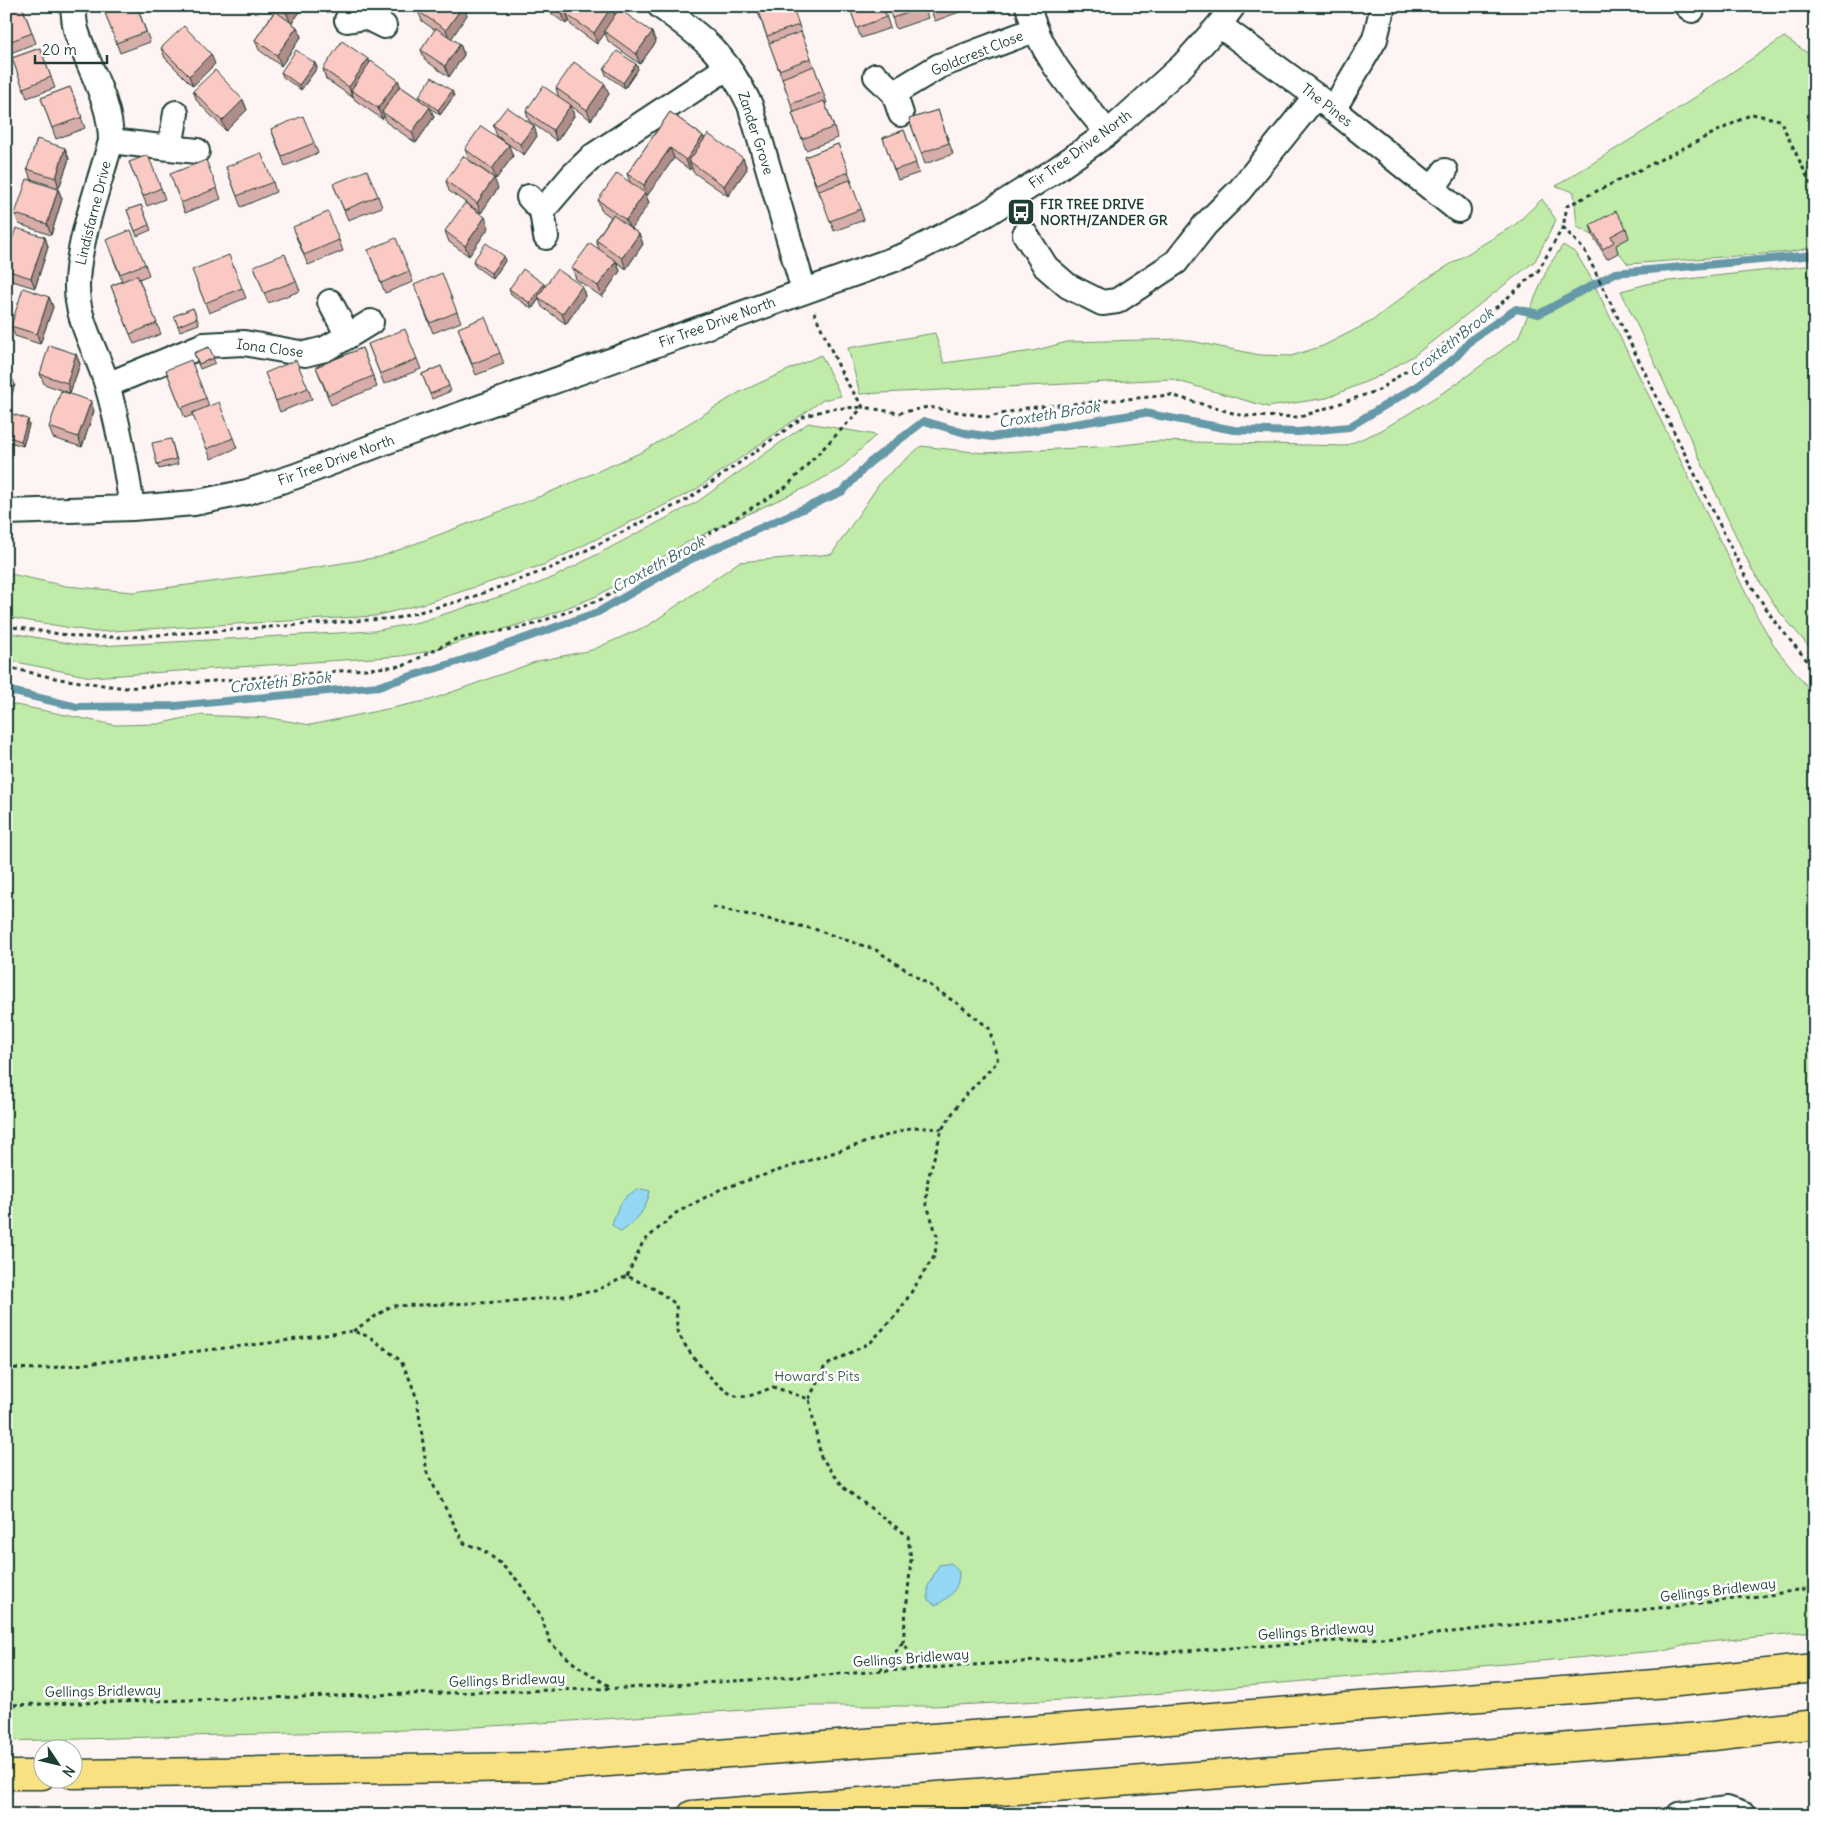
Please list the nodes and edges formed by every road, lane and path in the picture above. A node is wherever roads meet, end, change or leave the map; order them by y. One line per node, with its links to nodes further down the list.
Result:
1 (73, 6): 13 (street, Lindisfarne Drive)
2 (660, 6): 8 (street, Zander Grove)
3 (1028, 6): 7 (street)
4 (1233, 6): 6 (street, Fir Tree Drive North)
5 (1383, 6): 10 (street)
6 (1219, 26): 10 (street, The Pines); 12 (street, Fir Tree Drive North)
7 (1034, 30): 9 (street, Goldcrest Close); 12 (street)
8 (728, 67): 20 (street); 21 (street, Zander Grove)
9 (876, 76)
10 (1325, 103): 17 (street, The Pines); 19 (street)
11 (176, 113): 14 (street)
12 (1108, 133): 21 (street, Fir Tree Drive North)
13 (111, 141): 14 (street); 25 (street, Lindisfarne Drive)
14 (170, 148): 15 (street)
15 (197, 151)
16 (1815, 193): 18 (path)
17 (1458, 210)
18 (1563, 227): 26 (path); 31 (path)
19 (1025, 234)
20 (546, 237)
21 (804, 291): 26 (path); 27 (street, Fir Tree Drive North)
22 (330, 302): 24 (street)
23 (371, 322): 24 (street, Iona Close)
24 (348, 336): 25 (street, Iona Close)
25 (107, 385): 27 (street, Lindisfarne Drive)
26 (864, 407): 29 (path); 30 (path)
27 (132, 508): 28 (street, Fir Tree Drive North)
28 (6, 512)
29 (6, 626)
30 (6, 667)
31 (1815, 670)
32 (713, 907): 33 (path)
33 (942, 1129): 34 (path); 37 (path)
34 (627, 1276): 35 (path); 37 (path)
35 (353, 1330): 36 (path); 43 (path)
36 (6, 1368)
37 (809, 1399): 39 (path)
38 (1815, 1587): 41 (path, Gellings Bridleway)
39 (903, 1642): 41 (path); 42 (path)
40 (1815, 1668): 46 (highway)
41 (920, 1669): 42 (path, Gellings Bridleway)
42 (880, 1671): 43 (path, Gellings Bridleway)
43 (612, 1688): 44 (path, Gellings Bridleway)
44 (6, 1705)
45 (1815, 1724): 49 (highway)
46 (82, 1774)
47 (6, 1775): 48 (highway)
48 (32, 1775)
49 (692, 1815)
50 (1678, 1815): 51 (street)
51 (1744, 1815)

